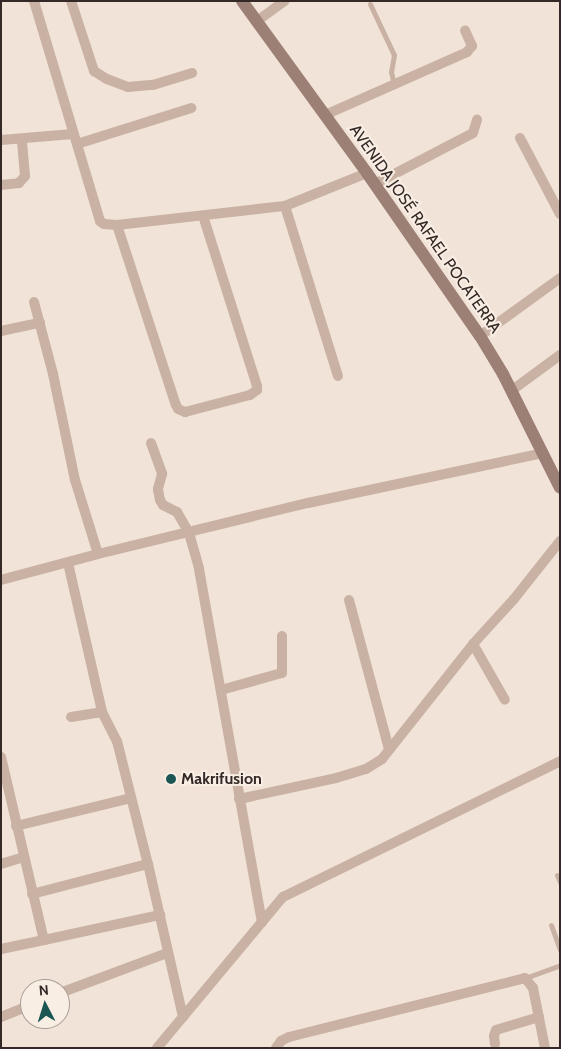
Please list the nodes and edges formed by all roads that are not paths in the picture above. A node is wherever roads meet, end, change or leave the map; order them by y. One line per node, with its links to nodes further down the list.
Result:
1 (34, 1): 14 (street)
2 (71, 1): 8 (street)
3 (242, 1): 6 (street, AVENIDA JOSÉ RAFAEL POCATERRA)
4 (286, 1): 6 (street)
5 (370, 4): 9 (lane)
6 (257, 21): 11 (street, AVENIDA JOSÉ RAFAEL POCATERRA)
7 (465, 30): 9 (street)
8 (192, 73)
9 (394, 84): 11 (street)
10 (191, 108): 14 (street)
11 (326, 115): 18 (street, AVENIDA JOSÉ RAFAEL POCATERRA)
12 (477, 120): 18 (street)
13 (520, 138): 21 (street)
14 (75, 139): 16 (street); 23 (street)
15 (1, 140): 16 (street)
16 (22, 142): 17 (street); 19 (street)
17 (1, 146)
18 (371, 178): 20 (street); 28 (street, AVENIDA JOSÉ RAFAEL POCATERRA)
19 (1, 185)
20 (285, 206): 22 (street); 30 (street)
21 (558, 207)
22 (203, 216): 23 (street); 23 (street)
23 (118, 225)
24 (560, 278): 28 (street)
25 (34, 302): 26 (street)
26 (40, 323): 27 (street); 37 (street)
27 (1, 331)
28 (480, 336): 31 (street, AVENIDA JOSÉ RAFAEL POCATERRA)
29 (560, 355): 31 (street)
30 (338, 376)
31 (511, 391): 33 (street, AVENIDA JOSÉ RAFAEL POCATERRA)
32 (151, 443): 35 (street)
33 (542, 453): 34 (street, AVENIDA JOSÉ RAFAEL POCATERRA); 35 (street)
34 (560, 488)
35 (189, 533): 37 (street); 43 (street)
36 (560, 541): 42 (street)
37 (98, 554): 38 (street)
38 (68, 563): 39 (street); 45 (street)
39 (1, 580)
40 (349, 600): 47 (street)
41 (282, 636): 43 (street)
42 (473, 644): 44 (street); 47 (street)
43 (221, 690): 51 (street)
44 (505, 700)
45 (102, 712): 46 (street); 50 (street)
46 (71, 717)
47 (389, 749): 51 (street)
48 (1, 757): 52 (street)
49 (560, 761): 60 (street)
50 (131, 798): 52 (street); 55 (street)
51 (239, 799): 60 (street)
52 (16, 826): 53 (street)
53 (24, 857): 54 (street); 58 (street)
54 (1, 864)
55 (148, 864): 58 (street); 59 (street)
56 (557, 875): 57 (lane)
57 (560, 882)
58 (32, 894): 62 (street)
59 (160, 915): 62 (street); 65 (street)
60 (262, 922): 71 (street)
61 (551, 925): 64 (lane)
62 (44, 940): 63 (street)
63 (1, 949)
64 (560, 950)
65 (167, 953): 68 (street); 71 (street)
66 (560, 965): 67 (lane)
67 (525, 978): 72 (street); 75 (street)
68 (70, 989)
69 (20, 1009): 70 (street)
70 (1, 1017)
71 (183, 1017): 74 (street)
72 (539, 1017): 73 (street); 76 (street)
73 (495, 1044)
74 (157, 1048)
75 (276, 1048)
76 (545, 1048)

